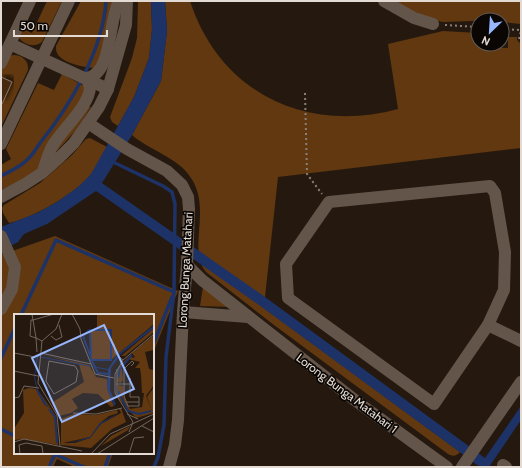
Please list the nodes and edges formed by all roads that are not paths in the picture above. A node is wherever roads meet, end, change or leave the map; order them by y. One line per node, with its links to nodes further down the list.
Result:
1 (30, 1): 7 (street)
2 (69, 1): 8 (street)
3 (119, 1): 10 (street)
4 (127, 1): 11 (street)
5 (384, 1): 6 (street)
6 (433, 24)
7 (10, 44): 8 (street); 9 (street)
8 (43, 59): 10 (street); 13 (street)
9 (1, 63)
10 (82, 76): 11 (street); 14 (street)
11 (108, 89): 12 (street)
12 (88, 123): 14 (street); 17 (street, Lorong Bunga Matahari)
13 (1, 144)
14 (42, 173): 15 (street)
15 (1, 197)
16 (1, 236): 18 (street)
17 (187, 266): 19 (street, Lorong Bunga Matahari); 20 (street, Lorong Bunga Matahari 1)
18 (1, 309)
19 (183, 312): 20 (street); 25 (street, Lorong Bunga Matahari)
20 (248, 316): 26 (street, Lorong Bunga Matahari 1)
21 (488, 325): 21 (street); 22 (street)
22 (521, 341)
23 (521, 382): 24 (street)
24 (465, 463)
25 (170, 467)
26 (447, 467)

